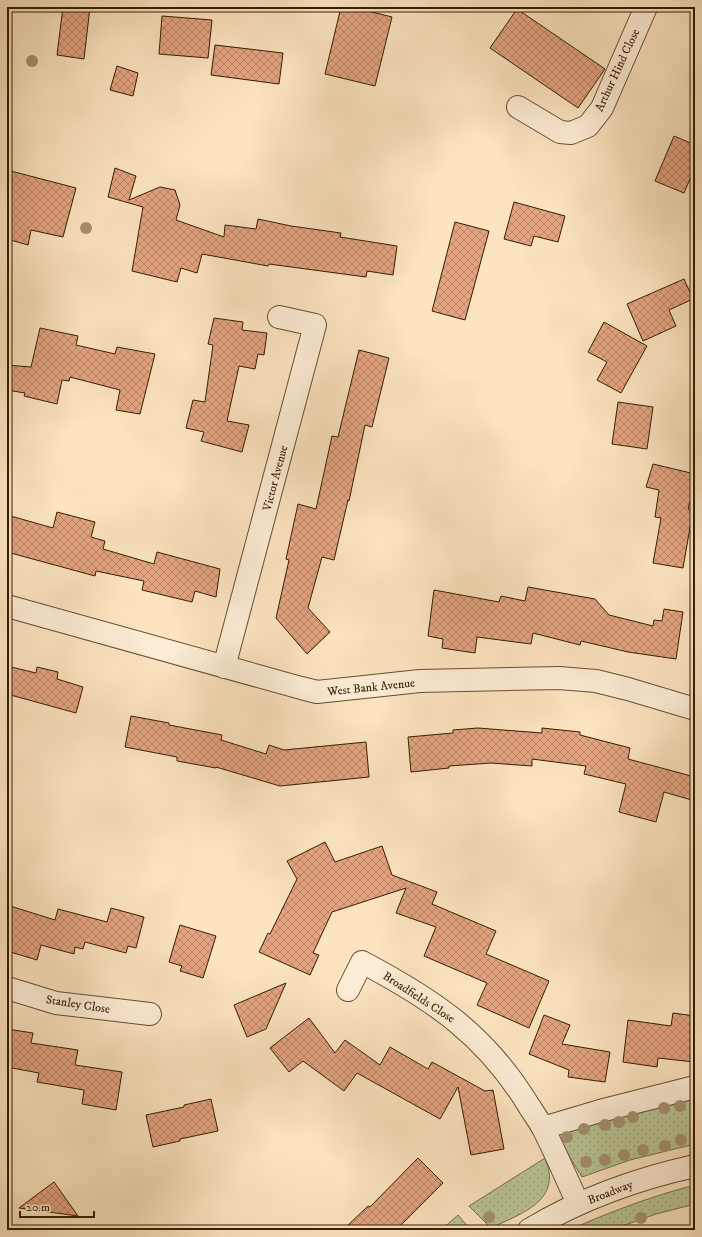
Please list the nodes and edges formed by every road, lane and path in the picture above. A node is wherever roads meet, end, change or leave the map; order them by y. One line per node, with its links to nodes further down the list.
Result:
1 (646, 7): 2 (street, Arthur Hind Close)
2 (518, 107)
3 (279, 317): 5 (street, Victor Avenue)
4 (7, 606): 5 (street, West Bank Avenue)
5 (224, 667): 6 (street, West Bank Avenue)
6 (695, 709)
7 (7, 988): 9 (street, Stanley Close)
8 (348, 990): 11 (street, Broadfields Close)
9 (150, 1014)
10 (695, 1087): 11 (street)
11 (543, 1128): 13 (street, Broadfields Close)
12 (695, 1166): 13 (street, Broadway)
13 (578, 1204): 14 (street, Broadway)
14 (529, 1230)

